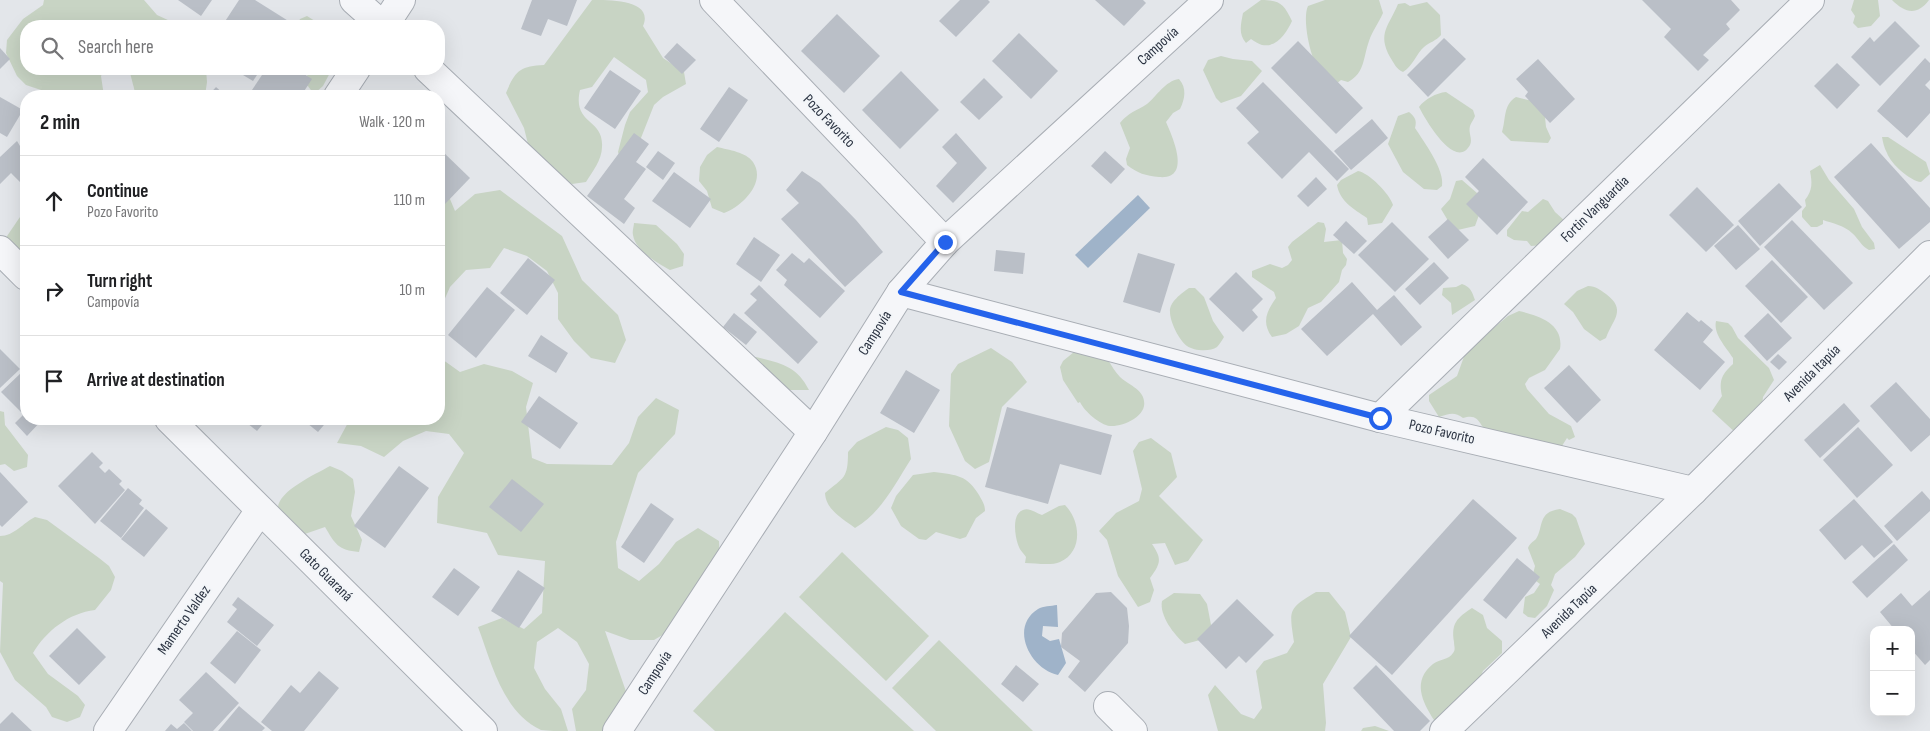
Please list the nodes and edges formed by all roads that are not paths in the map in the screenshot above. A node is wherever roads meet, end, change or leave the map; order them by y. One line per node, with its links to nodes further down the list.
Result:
1 (354, 0): 6 (street)
2 (401, 0): 7 (street)
3 (714, 0): 11 (street, Pozo Favorito)
4 (1209, 0): 11 (street, Campovía)
5 (1810, 0): 16 (street, Fortin Vanguardia)
6 (377, 20)
7 (388, 20)
8 (352, 75): 10 (street)
9 (434, 75): 18 (street)
10 (342, 90)
11 (945, 242): 15 (street, Campovía)
12 (0, 250): 14 (street)
13 (1930, 255): 19 (street, Avenida Itapúa)
14 (20, 270)
15 (901, 292): 16 (street, Pozo Favorito); 18 (street, Campovía)
16 (1380, 418): 19 (street, Pozo Favorito)
17 (176, 425): 20 (street, Gato Guaraná)
18 (813, 432): 24 (street, Campovía)
19 (1693, 491): 26 (street, Avenida Tapúa)
20 (260, 510): 22 (street, Mamerto Valdez); 23 (street, Gato Guaraná)
21 (1108, 706): 25 (street)
22 (108, 731)
23 (483, 731)
24 (617, 731)
25 (1133, 731)
26 (1444, 731)

